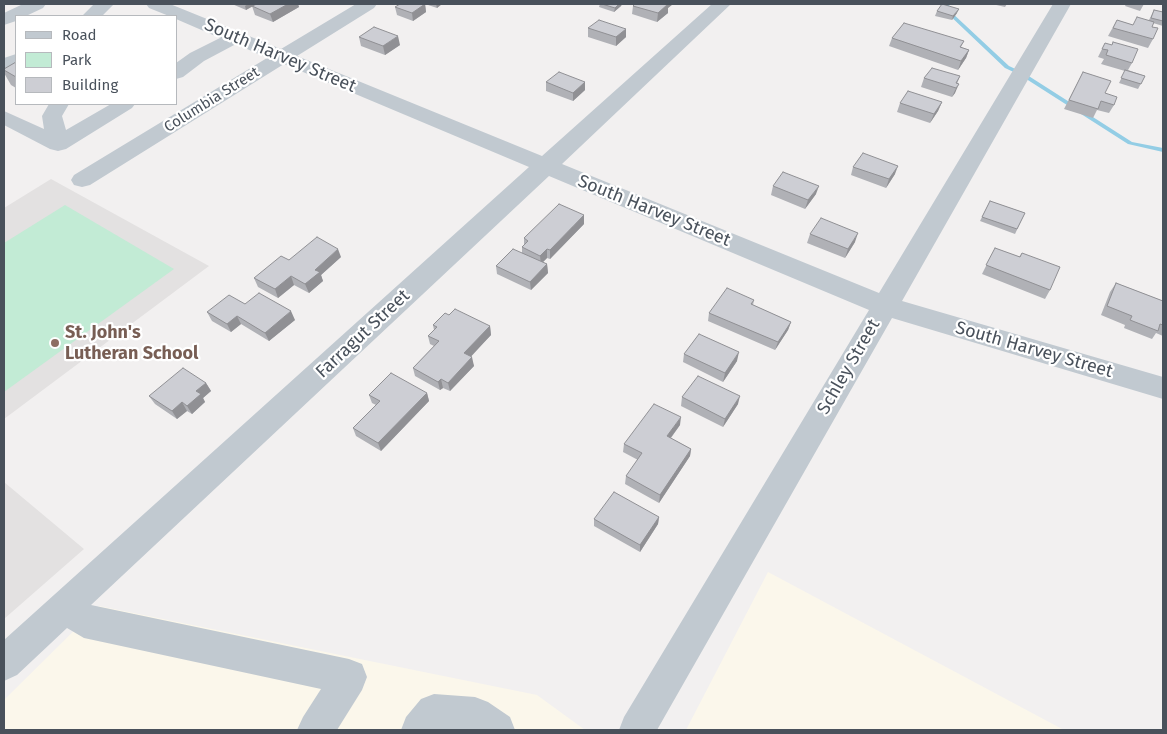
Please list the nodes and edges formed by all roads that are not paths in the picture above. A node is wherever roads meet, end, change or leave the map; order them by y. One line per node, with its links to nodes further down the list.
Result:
1 (37, 4): 6 (street)
2 (155, 4): 7 (street, South Harvey Street)
3 (368, 4): 10 (street, Columbia Street)
4 (722, 4): 16 (street, Farragut Street)
5 (1062, 4): 18 (street, Schley Street)
6 (4, 20)
7 (235, 37): 9 (street); 10 (street, South Harvey Street)
8 (178, 51): 9 (street)
9 (197, 56): 11 (street)
10 (282, 57): 16 (street, South Harvey Street); 17 (street, Columbia Street)
11 (178, 71)
12 (58, 105): 15 (street)
13 (123, 105): 15 (street)
14 (4, 117): 15 (street)
15 (58, 144)
16 (546, 167): 18 (street, South Harvey Street); 20 (street, Farragut Street)
17 (82, 180)
18 (884, 306): 19 (street, South Harvey Street); 25 (street, Schley Street)
19 (1163, 388)
20 (66, 606): 21 (street, Farragut Street); 22 (street)
21 (4, 663)
22 (316, 730)
23 (419, 730): 24 (street)
24 (497, 730)
25 (637, 730)

